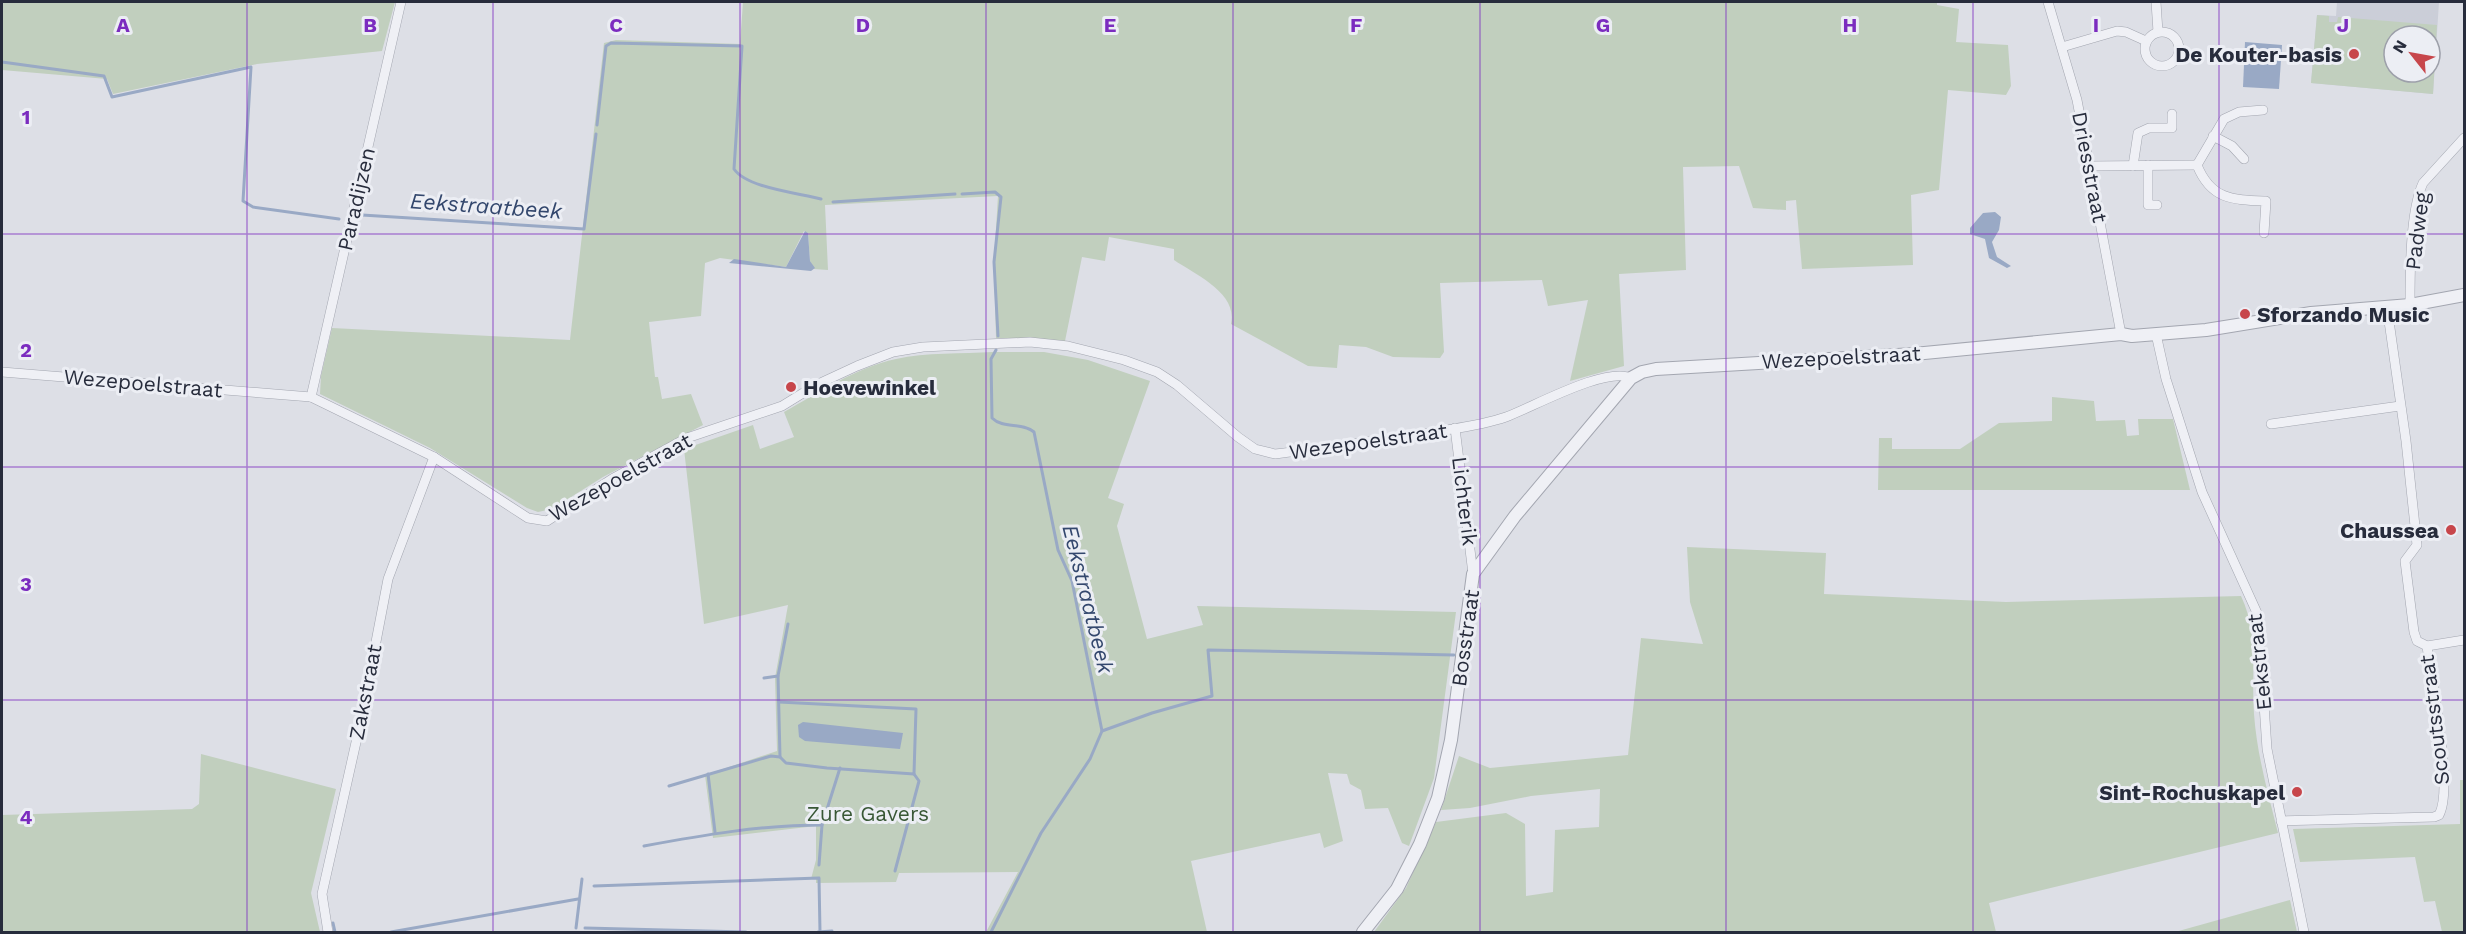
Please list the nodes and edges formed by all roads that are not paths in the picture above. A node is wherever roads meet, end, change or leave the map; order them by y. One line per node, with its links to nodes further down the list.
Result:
1 (401, 2): 25 (street, Paradijzen)
2 (2048, 2): 6 (street, Driesstraat)
3 (2156, 2): 4 (street)
4 (2158, 32): 5 (street); 5 (street)
5 (2146, 41): 6 (street)
6 (2062, 47): 14 (street, Driesstraat)
7 (2263, 110): 9 (street)
8 (2172, 114): 15 (street)
9 (2213, 136): 11 (street); 13 (street)
10 (2464, 138): 19 (street, Padweg)
11 (2244, 159)
12 (2148, 165): 13 (street); 15 (street); 16 (street)
13 (2197, 165): 17 (street)
14 (2090, 166): 15 (street); 21 (street, Driesstraat)
15 (2133, 166)
16 (2137, 206)
17 (2264, 233)
18 (2464, 295): 19 (street, Wezepoelstraat)
19 (2410, 305): 20 (street, Wezepoelstraat)
20 (2387, 307): 22 (street, Wezepoelstraat); 26 (street, Scoutsstraat)
21 (2121, 334): 22 (street, Wezepoelstraat); 24 (street, Wezepoelstraat)
22 (2156, 334): 33 (street, Eekstraat)
23 (2, 372): 25 (street, Wezepoelstraat)
24 (1631, 378): 28 (street, Wezepoelstraat); 30 (street, Bosstraat)
25 (311, 397): 29 (street, Wezepoelstraat)
26 (2400, 406): 27 (street); 32 (street, Scoutsstraat)
27 (2271, 424)
28 (1455, 428): 29 (street, Wezepoelstraat); 30 (street, Lichterik)
29 (434, 457): 34 (street, Zakstraat)
30 (1473, 574): 35 (street, Bosstraat)
31 (2464, 640): 32 (street)
32 (2427, 646): 33 (street, Scoutsstraat)
33 (2281, 821): 36 (street, Eekstraat)
34 (328, 933)
35 (1364, 933)
36 (2304, 933)

